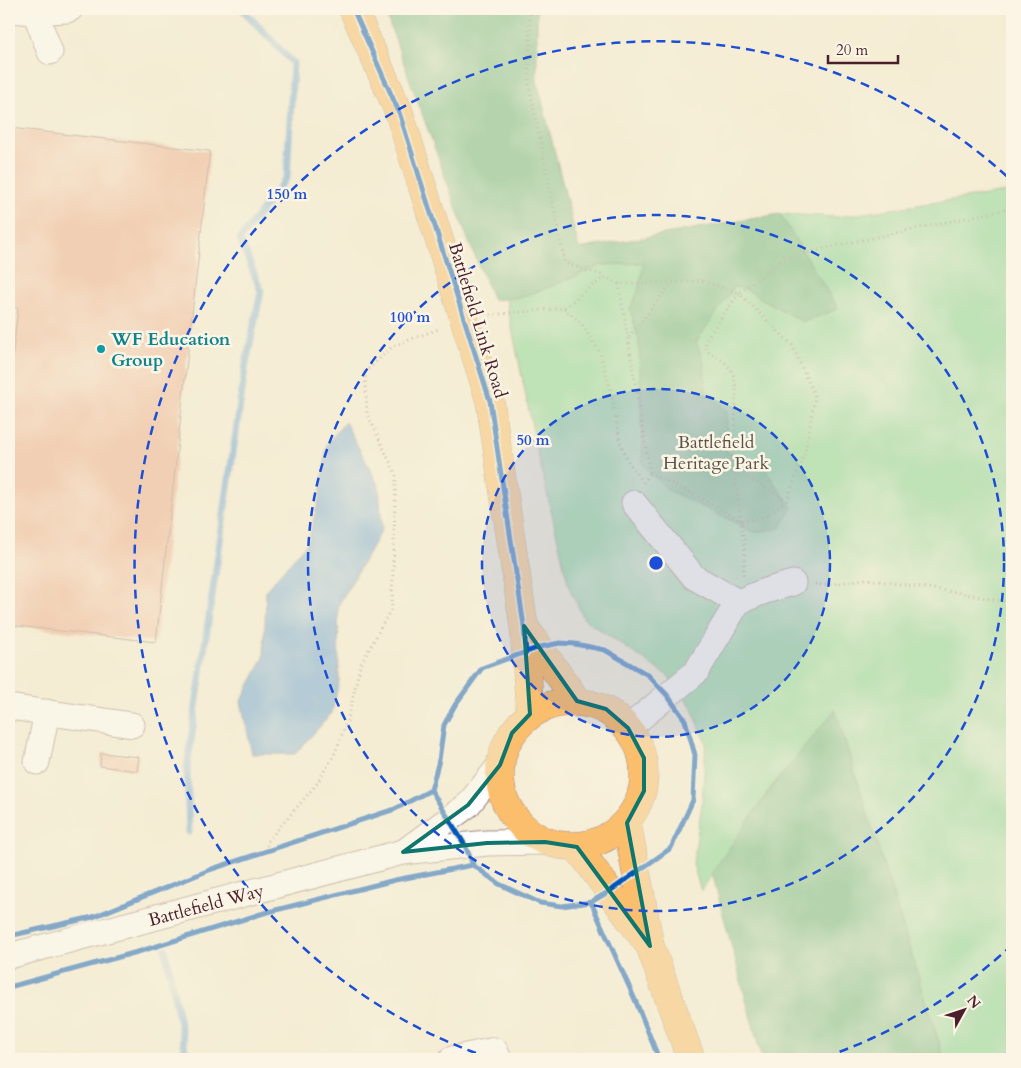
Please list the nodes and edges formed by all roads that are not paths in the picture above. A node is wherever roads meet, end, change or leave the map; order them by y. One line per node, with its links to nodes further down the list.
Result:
1 (70, 9): 4 (street)
2 (353, 9): 9 (main road, Battlefield Link Road)
3 (9, 10): 4 (street)
4 (35, 12): 5 (street)
5 (50, 52)
6 (638, 493): 8 (street)
7 (793, 584): 8 (street)
8 (738, 602): 15 (street)
9 (524, 626): 10 (main road, Battlefield Link Road); 13 (main road, Battlefield Link Road)
10 (577, 701): 13 (main road); 15 (main road)
11 (9, 707): 12 (street)
12 (47, 712): 14 (street); 16 (street)
13 (530, 714): 17 (main road)
14 (132, 725)
15 (628, 728): 18 (main road)
16 (37, 762)
17 (500, 765): 19 (main road); 21 (street, Battlefield Way)
18 (627, 823): 20 (main road); 22 (main road)
19 (546, 842): 20 (main road); 21 (street, Battlefield Way)
20 (577, 847): 22 (main road)
21 (403, 852): 23 (street, Battlefield Way)
22 (650, 946): 26 (main road)
23 (9, 956)
24 (452, 1059): 25 (street)
25 (499, 1059)
26 (691, 1059)

